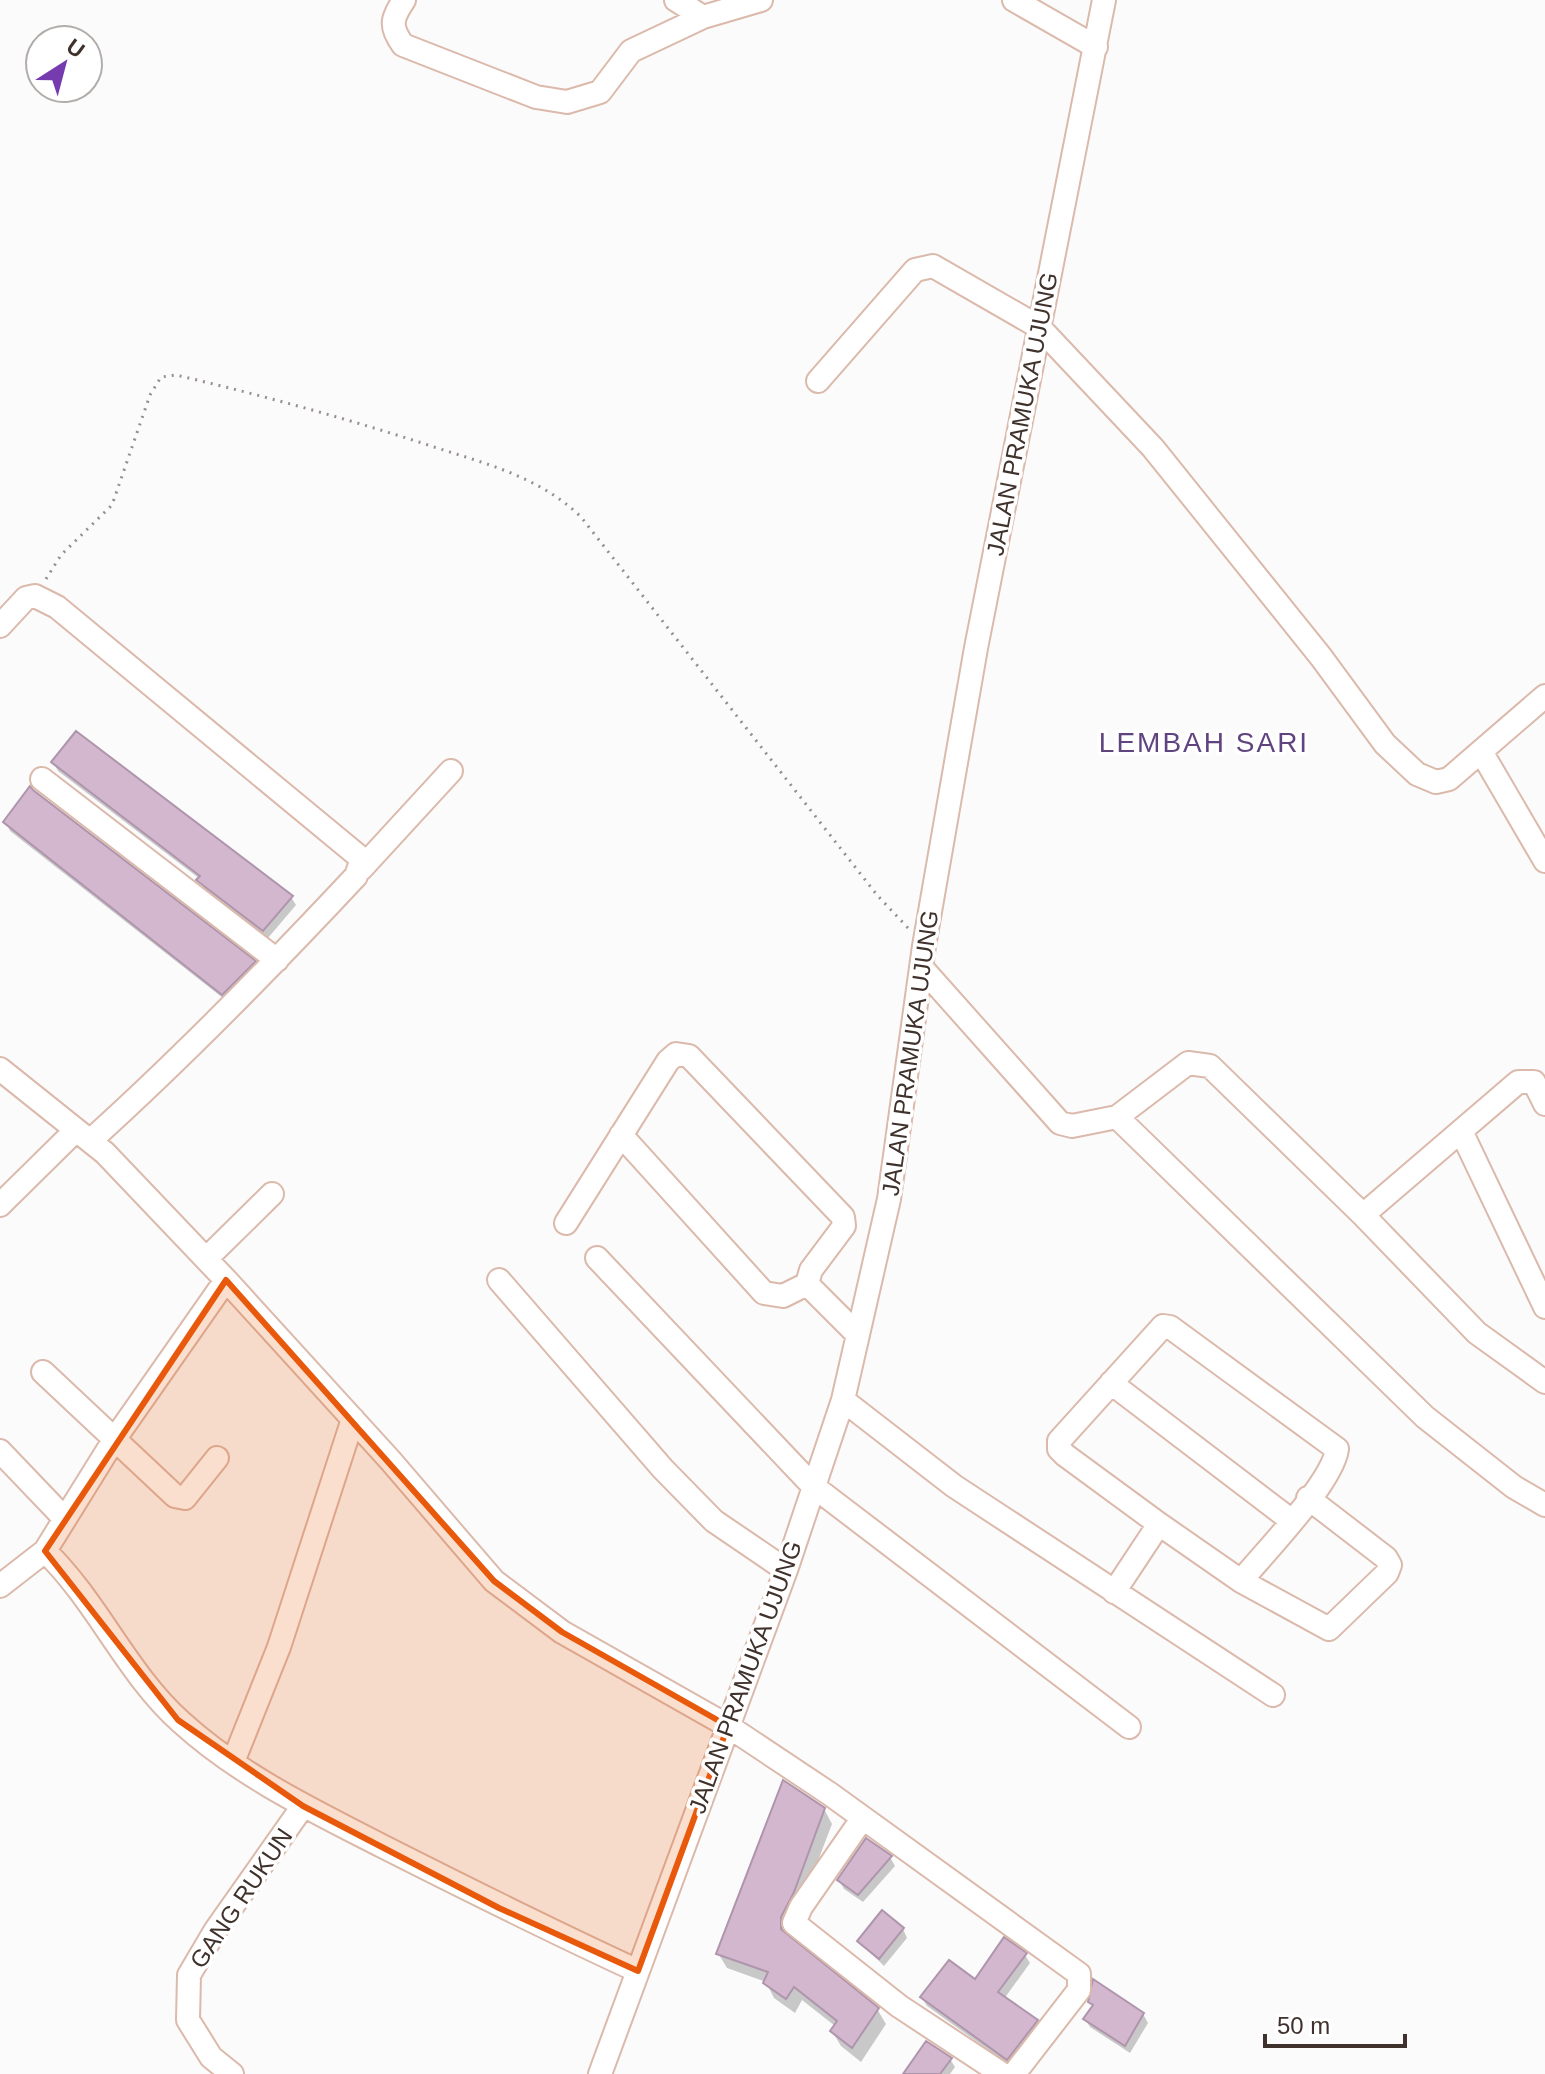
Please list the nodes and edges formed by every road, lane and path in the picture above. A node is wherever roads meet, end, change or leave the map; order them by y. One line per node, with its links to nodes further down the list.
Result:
1 (404, 0): 6 (street)
2 (676, 0): 6 (street)
3 (761, 0): 6 (street)
4 (1014, 0): 7 (street)
5 (1104, 0): 7 (street, JALAN PRAMUKA UJUNG)
6 (703, 17)
7 (1096, 47): 8 (street, JALAN PRAMUKA UJUNG)
8 (1039, 327): 9 (street); 13 (street); 18 (street, JALAN PRAMUKA UJUNG)
9 (818, 381)
10 (35, 596): 11 (street); 17 (street); 18 (path)
11 (0, 626)
12 (1545, 696): 13 (street)
13 (1482, 753): 16 (street)
14 (451, 771): 17 (street)
15 (42, 779): 19 (street)
16 (1545, 861)
17 (361, 869): 19 (street)
18 (923, 957): 22 (street); 36 (street, JALAN PRAMUKA UJUNG)
19 (277, 960): 25 (street)
20 (0, 1069): 25 (street)
21 (1545, 1104): 23 (street)
22 (1117, 1117): 28 (street); 47 (street)
23 (1461, 1131): 28 (street); 35 (street)
24 (621, 1135): 29 (street); 34 (street); 34 (street)
25 (83, 1136): 27 (street); 31 (street)
26 (272, 1194): 31 (street)
27 (0, 1205)
28 (1363, 1215): 38 (street)
29 (566, 1223)
30 (597, 1258): 45 (street)
31 (206, 1259): 32 (street)
32 (226, 1280): 41 (street); 42 (street)
33 (499, 1280): 52 (street)
34 (807, 1284): 36 (street)
35 (1545, 1307)
36 (858, 1335): 40 (street, JALAN PRAMUKA UJUNG)
37 (43, 1372): 42 (street)
38 (1545, 1382)
39 (1111, 1383): 46 (street); 49 (street); 50 (street)
40 (843, 1400): 45 (street, JALAN PRAMUKA UJUNG); 55 (street)
41 (353, 1419): 57 (street); 59 (street)
42 (114, 1440): 44 (street); 48 (street)
43 (0, 1451): 48 (street)
44 (217, 1458)
45 (813, 1486): 52 (street, JALAN PRAMUKA UJUNG); 58 (street)
46 (1308, 1498): 49 (street); 53 (street)
47 (1545, 1505)
48 (64, 1518): 51 (street)
49 (1292, 1521): 53 (street)
50 (1159, 1524): 53 (street); 55 (street)
51 (45, 1551): 54 (street); 59 (street)
52 (786, 1570): 57 (street, JALAN PRAMUKA UJUNG)
53 (1241, 1581)
54 (0, 1586)
55 (1114, 1592): 56 (street)
56 (1273, 1695)
57 (728, 1726): 61 (street); 62 (street, JALAN PRAMUKA UJUNG)
58 (1129, 1727)
59 (233, 1762): 60 (street)
60 (303, 1806): 62 (street); 63 (street, GANG RUKUN)
61 (862, 1819): 65 (street); 66 (street)
62 (638, 1971): 64 (street, JALAN PRAMUKA UJUNG)
63 (232, 2074)
64 (600, 2074)
65 (1002, 2074)
66 (1014, 2074)

